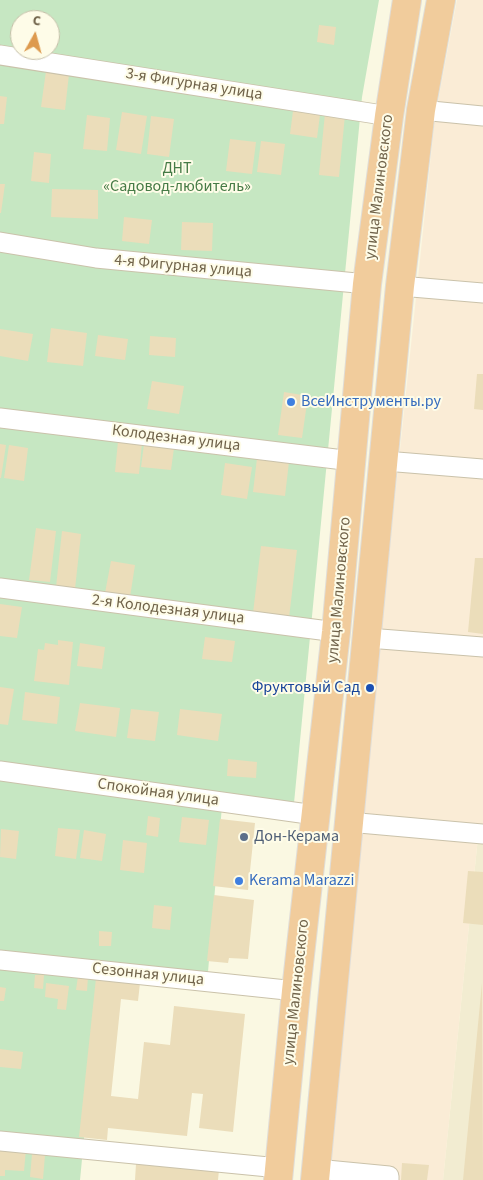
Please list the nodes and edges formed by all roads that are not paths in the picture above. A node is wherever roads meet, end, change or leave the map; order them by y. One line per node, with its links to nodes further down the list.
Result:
1 (407, 0): 5 (highway, улица Малиновского)
2 (441, 0): 4 (highway, улица Малиновского)
3 (0, 55): 5 (street, 3-я Фигурная улица)
4 (421, 110): 6 (street); 9 (highway, улица Малиновского)
5 (389, 116): 8 (highway, улица Малиновского)
6 (483, 116)
7 (0, 242): 8 (street, 4-я Фигурная улица)
8 (367, 284): 13 (highway, улица Малиновского)
9 (400, 286): 10 (street); 12 (highway, улица Малиновского)
10 (483, 293)
11 (0, 418): 13 (street, Колодезная улица)
12 (385, 460): 14 (street); 17 (highway, улица Малиновского)
13 (352, 461): 16 (highway, улица Малиновского)
14 (483, 469)
15 (0, 588): 16 (street, 2-я Колодезная улица)
16 (336, 632): 20 (highway, улица Малиновского)
17 (368, 638): 18 (street); 21 (highway, улица Малиновского)
18 (483, 648)
19 (0, 771): 20 (street, Спокойная улица)
20 (316, 815): 24 (highway, улица Малиновского)
21 (348, 822): 22 (street); 27 (highway, улица Малиновского)
22 (483, 834)
23 (0, 960): 24 (street, Сезонная улица)
24 (296, 991): 26 (highway, улица Малиновского)
25 (0, 1142): 26 (street)
26 (279, 1174)
27 (315, 1174): 28 (street)
28 (389, 1180)

